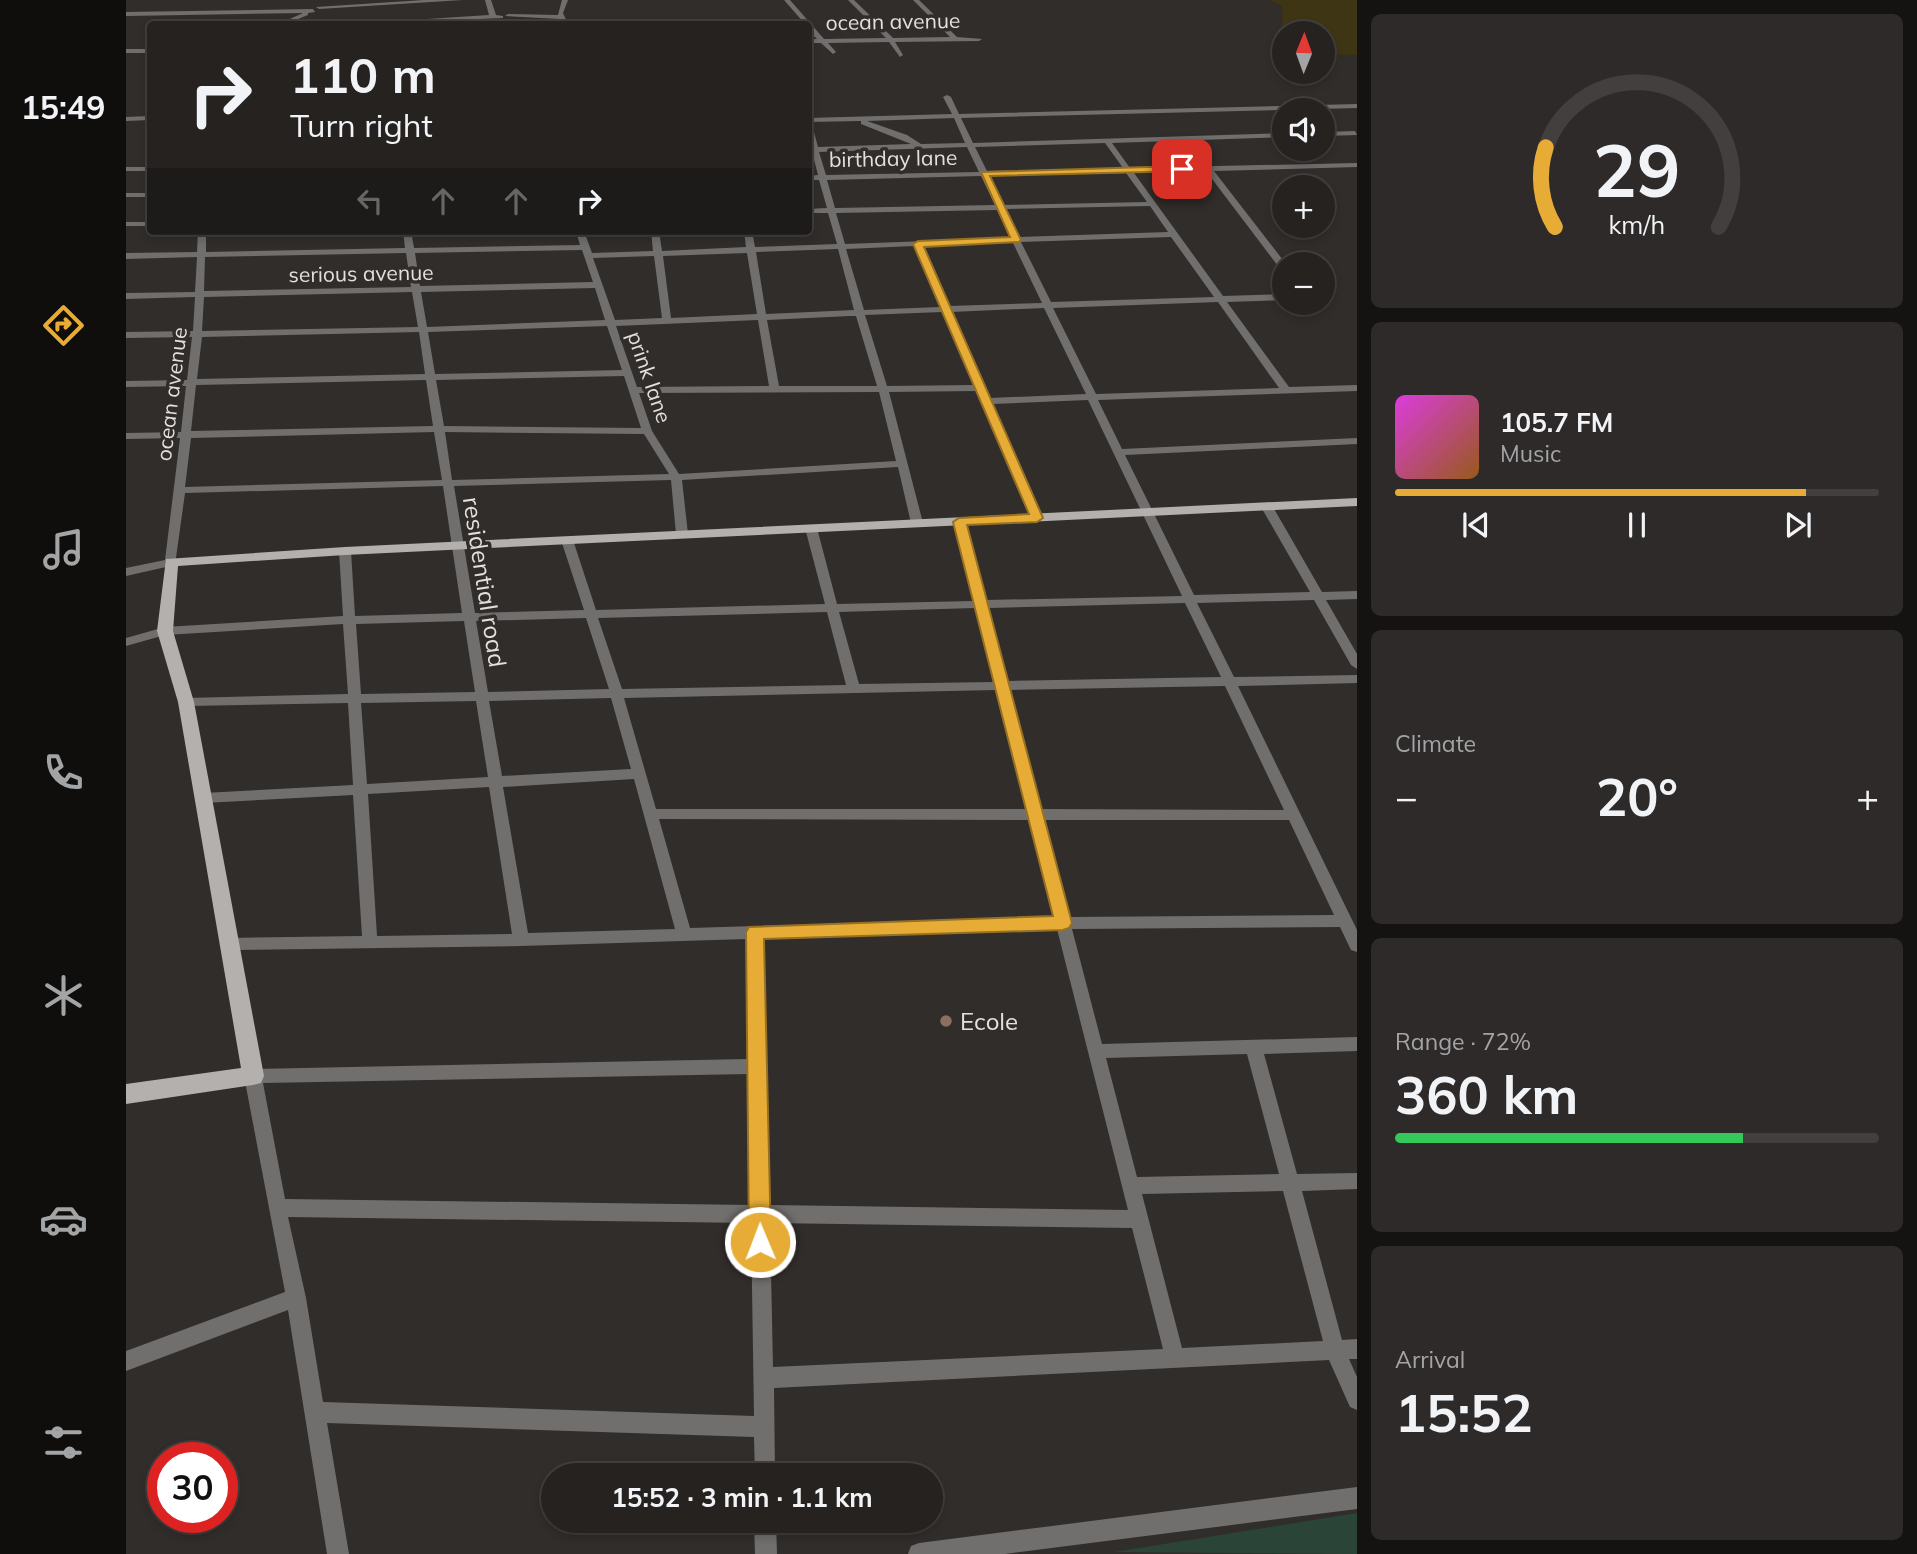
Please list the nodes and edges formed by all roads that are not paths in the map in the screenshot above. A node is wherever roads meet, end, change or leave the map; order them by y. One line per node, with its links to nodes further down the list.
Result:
1 (216, 0): 12 (street)
2 (328, 0): 11 (street)
3 (446, 0): 4 (street); 10 (street)
4 (460, 0)
5 (488, 0): 16 (street)
6 (565, 0): 15 (street)
7 (787, 0): 22 (street)
8 (851, 0): 27 (street)
9 (916, 0): 24 (street)
10 (433, 1): 11 (street); 18 (street)
11 (316, 9): 12 (street); 17 (street)
12 (211, 11): 13 (street)
13 (126, 14)
14 (508, 16): 15 (street); 16 (street); 20 (street)
15 (562, 16): 21 (street)
16 (494, 17): 19 (street)
17 (289, 21)
18 (431, 21)
19 (444, 21)
20 (508, 21)
21 (564, 21)
22 (805, 21)
23 (812, 30): 26 (street)
24 (955, 39): 25 (street, ocean avenue); 27 (street, ocean avenue)
25 (978, 39)
26 (821, 40): 27 (street, ocean avenue); 28 (street, ocean avenue); 31 (street)
27 (891, 40): 32 (street)
28 (812, 41)
29 (126, 51): 30 (street)
30 (147, 51)
31 (833, 52)
32 (900, 55)
33 (947, 97): 35 (street)
34 (1357, 106): 35 (street)
35 (957, 117): 38 (street); 44 (street)
36 (147, 118): 37 (street)
37 (126, 119)
38 (856, 119): 39 (street); 45 (street)
39 (812, 120)
40 (1355, 133): 41 (street)
41 (1335, 134)
42 (1272, 135): 43 (street)
43 (1107, 141): 44 (street); 51 (street)
44 (970, 145): 45 (street); 52 (street)
45 (919, 146): 46 (street)
46 (812, 150): 54 (street)
47 (1357, 165): 48 (street, birthday lane)
48 (1208, 168): 51 (street, birthday lane); 75 (street)
49 (126, 169): 50 (street)
50 (147, 169)
51 (1128, 170): 52 (street, birthday lane); 57 (street)
52 (984, 174): 54 (street, birthday lane); 58 (street)
53 (812, 178): 54 (street, birthday lane)
54 (823, 178): 59 (street)
55 (126, 195): 56 (street)
56 (147, 195)
57 (1153, 204): 58 (street); 63 (street)
58 (1001, 207): 59 (street); 69 (street)
59 (832, 210): 60 (street); 71 (street)
60 (812, 211)
61 (147, 223): 62 (street)
62 (126, 224)
63 (1174, 234): 69 (street); 84 (street)
64 (202, 235): 77 (street, ocean avenue)
65 (408, 235): 73 (street, residential road)
66 (581, 235): 74 (street, prink lane)
67 (656, 235): 76 (street)
68 (749, 235): 72 (street)
69 (1016, 240): 70 (street); 85 (street)
70 (918, 244): 71 (street); 86 (street)
71 (842, 247): 72 (street); 87 (street)
72 (751, 250): 76 (street); 88 (street)
73 (410, 251): 74 (street); 77 (street); 80 (street, residential road)
74 (586, 251): 76 (street); 79 (street, prink lane)
75 (1272, 252)
76 (658, 253): 89 (street)
77 (202, 254): 78 (street); 81 (street, ocean avenue)
78 (126, 256)
79 (597, 285): 80 (street, serious avenue); 90 (street, prink lane)
80 (416, 289): 81 (street, serious avenue); 91 (street, residential road)
81 (201, 294): 82 (street, serious avenue); 92 (street, ocean avenue)
82 (126, 296)
83 (1272, 297): 84 (street)
84 (1220, 299): 85 (street); 103 (street)
85 (1047, 304): 86 (street); 104 (street)
86 (947, 307): 87 (street); 99 (street)
87 (859, 312): 88 (street); 98 (street)
88 (762, 317): 89 (street); 101 (street)
89 (667, 322): 90 (street)
90 (612, 325): 91 (street); 94 (street, prink lane)
91 (422, 329): 92 (street); 95 (street, residential road)
92 (197, 334): 93 (street); 96 (street, ocean avenue)
93 (126, 335)
94 (628, 373): 95 (street); 102 (street, prink lane)
95 (431, 379): 96 (street); 106 (street, residential road)
96 (192, 382): 97 (street); 108 (street, ocean avenue)
97 (126, 384)
98 (883, 388): 99 (street); 101 (street); 112 (street)
99 (979, 388): 105 (street)
100 (1357, 388): 103 (street)
101 (774, 389): 102 (street)
102 (633, 390): 107 (street, prink lane)
103 (1286, 390): 104 (street)
104 (1092, 398): 105 (street); 111 (street)
105 (985, 401): 119 (street)
106 (439, 429): 107 (street); 108 (street); 114 (street, residential road)
107 (647, 431): 113 (street, prink lane)
108 (186, 435): 109 (street); 115 (street, ocean avenue)
109 (126, 436)
110 (1357, 441): 111 (street)
111 (1118, 452): 118 (street)
112 (901, 464): 113 (street); 121 (street)
113 (676, 477): 114 (street); 123 (street, prink lane)
114 (448, 484): 115 (street); 125 (street, residential road)
115 (179, 490): 127 (street, ocean avenue)
116 (1357, 502): 117 (main road)
117 (1267, 507): 118 (main road); 130 (street)
118 (1148, 513): 119 (main road); 131 (street)
119 (1037, 518): 120 (main road)
120 (959, 522): 121 (main road); 132 (street)
121 (917, 523): 122 (main road)
122 (811, 528): 123 (main road); 133 (street)
123 (682, 534): 124 (main road)
124 (567, 540): 125 (main road); 134 (street)
125 (458, 545): 126 (main road); 135 (street, residential road)
126 (345, 551): 127 (main road); 136 (street)
127 (171, 562): 128 (street); 137 (main road)
128 (126, 572)
129 (1357, 595): 130 (street)
130 (1318, 596): 131 (street); 139 (street)
131 (1189, 599): 132 (street); 141 (street)
132 (981, 604): 133 (street); 142 (street)
133 (833, 608): 134 (street); 143 (street)
134 (591, 614): 135 (street); 144 (street)
135 (469, 617): 136 (street); 145 (street, residential road)
136 (348, 620): 137 (street); 146 (street)
137 (165, 631): 138 (street); 147 (main road)
138 (126, 642)
139 (1357, 665)
140 (1357, 679): 141 (street)
141 (1229, 682): 142 (street); 154 (street)
142 (1002, 687): 143 (street); 153 (street)
143 (854, 690): 144 (street)
144 (617, 695): 145 (street); 148 (street)
145 (482, 698): 146 (street); 149 (street, residential road)
146 (355, 701): 147 (street); 150 (street)
147 (186, 702): 151 (main road)
148 (639, 774): 149 (street); 152 (street)
149 (496, 783): 150 (street); 159 (street, residential road)
150 (360, 790): 151 (street); 160 (street)
151 (203, 798): 161 (main road)
152 (650, 814): 153 (street); 158 (street)
153 (1035, 815): 154 (street); 156 (street)
154 (1293, 815): 155 (street)
155 (1345, 921): 156 (street); 162 (street)
156 (1063, 923): 157 (street); 165 (street)
157 (755, 932): 158 (street); 166 (street)
158 (684, 934): 159 (street)
159 (521, 940): 160 (street)
160 (370, 943): 161 (street)
161 (229, 944): 167 (main road)
162 (1357, 946)
163 (1357, 1044): 164 (street)
164 (1254, 1046): 165 (street); 170 (street)
165 (1096, 1051): 171 (street)
166 (757, 1066): 167 (street); 173 (street)
167 (253, 1076): 168 (main road); 172 (street)
168 (126, 1094)
169 (1357, 1181): 170 (street)
170 (1290, 1182): 171 (street); 177 (street)
171 (1131, 1186): 174 (street)
172 (277, 1208): 173 (street); 175 (street)
173 (759, 1216): 174 (street); 180 (street)
174 (1139, 1219): 178 (street)
175 (296, 1298): 179 (street); 182 (street)
176 (1357, 1349): 177 (street)
177 (1335, 1350): 178 (street); 181 (street)
178 (1175, 1358): 180 (street)
179 (126, 1361)
180 (763, 1378): 183 (street)
181 (1357, 1400)
182 (313, 1412): 183 (street); 187 (street)
183 (764, 1427): 184 (street)
184 (765, 1463)
185 (1357, 1499): 189 (street)
186 (765, 1533): 188 (street)
187 (338, 1554)
188 (766, 1554)
189 (919, 1554)

